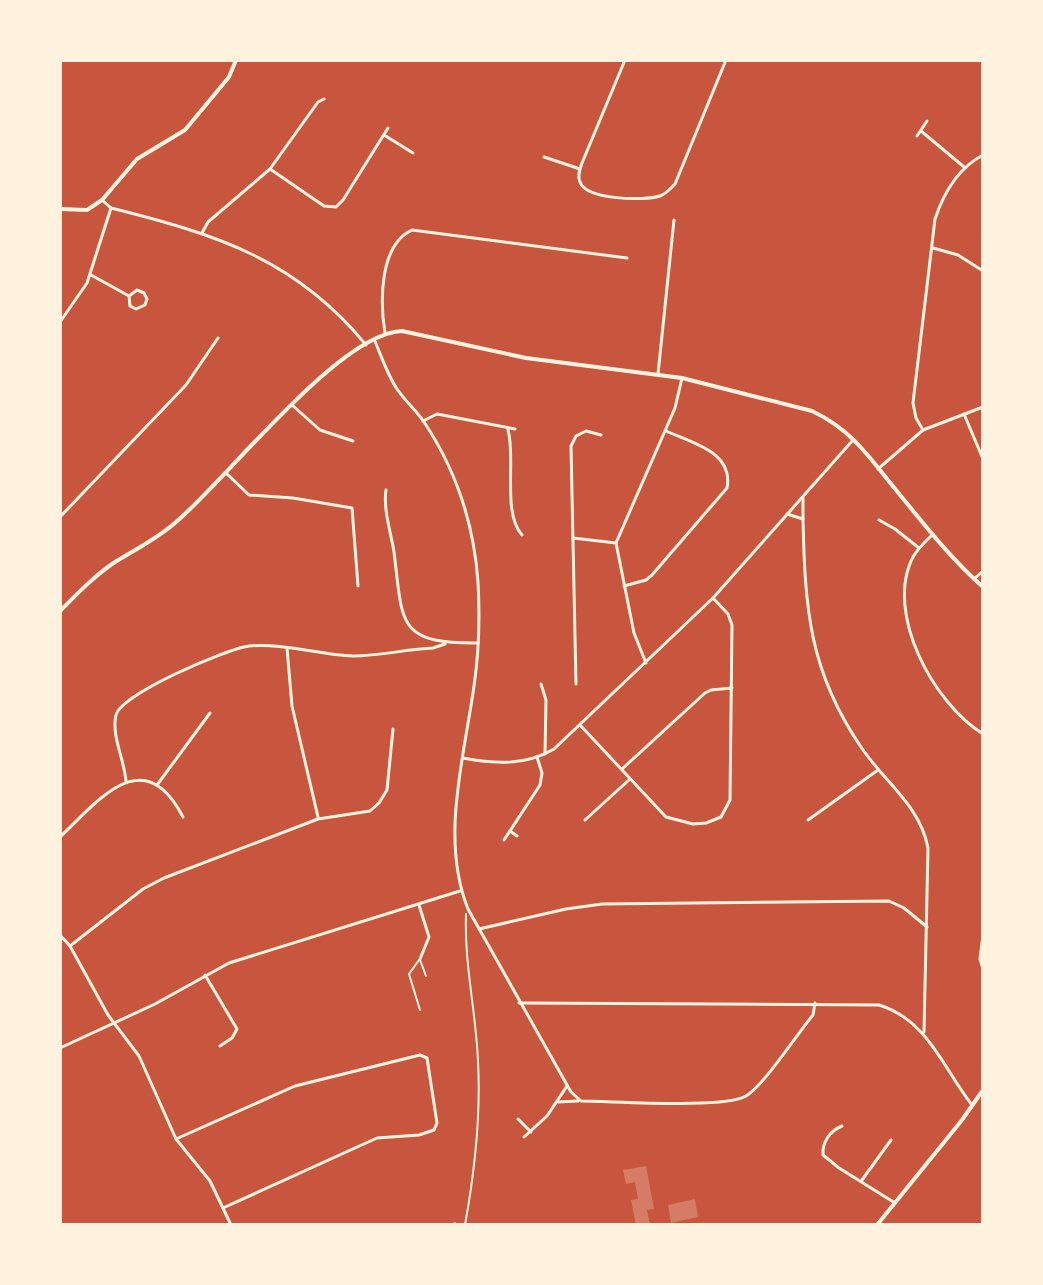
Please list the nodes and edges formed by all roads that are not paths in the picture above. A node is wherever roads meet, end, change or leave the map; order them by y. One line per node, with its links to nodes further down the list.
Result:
1 (236, 60): 16 (street)
2 (625, 60): 15 (street)
3 (726, 60): 15 (street)
4 (324, 99): 14 (street)
5 (927, 121): 7 (street)
6 (388, 128): 8 (street)
7 (921, 131): 9 (street); 13 (street)
8 (384, 135): 10 (street); 14 (street)
9 (917, 136)
10 (413, 153)
11 (983, 155): 13 (street)
12 (544, 157): 15 (street)
13 (964, 167): 21 (street)
14 (270, 169): 20 (street)
15 (580, 169)
16 (102, 200): 17 (street); 18 (street)
17 (111, 208): 20 (street); 24 (street)
18 (60, 209)
19 (674, 220): 31 (street)
20 (202, 233): 30 (street)
21 (931, 248): 23 (street); 39 (street)
22 (627, 258): 27 (street)
23 (983, 271)
24 (91, 275): 25 (street); 26 (street)
25 (129, 296): 25 (street)
26 (60, 322)
27 (385, 333): 29 (street); 31 (street)
28 (218, 338): 50 (street)
29 (374, 339): 30 (street); 36 (street)
30 (366, 345): 33 (street)
31 (658, 374): 32 (street)
32 (682, 378): 40 (street); 42 (street)
33 (292, 405): 43 (street); 46 (street)
34 (983, 407): 35 (street)
35 (964, 414): 39 (street); 44 (street)
36 (423, 421): 38 (street); 66 (street)
37 (515, 429): 38 (street)
38 (508, 430): 54 (street)
39 (923, 430): 45 (street)
40 (666, 431): 56 (street); 61 (street)
41 (601, 435): 55 (street)
42 (854, 438): 45 (street); 48 (street)
43 (353, 441)
44 (983, 459)
45 (878, 469): 53 (street)
46 (226, 473): 60 (street); 64 (street)
47 (386, 490): 65 (street)
48 (803, 496): 49 (street); 51 (street)
49 (787, 514): 51 (street); 63 (street)
50 (60, 517)
51 (803, 519): 82 (street)
52 (879, 520): 57 (street)
53 (933, 534): 57 (street); 59 (street)
54 (522, 535)
55 (573, 538): 56 (street); 72 (street)
56 (616, 543): 61 (street)
57 (919, 548): 77 (street)
58 (983, 571): 59 (street)
59 (974, 579): 62 (street)
60 (358, 586)
61 (624, 586): 70 (street)
62 (983, 587)
63 (713, 598): 70 (street); 73 (street)
64 (60, 611)
65 (431, 641): 67 (street); 69 (street)
66 (478, 643): 67 (street); 80 (street)
67 (445, 644): 69 (street)
68 (287, 648): 69 (street); 84 (street); 87 (street)
69 (425, 648)
70 (646, 663): 75 (street)
71 (541, 684): 78 (street)
72 (576, 684)
73 (732, 688): 81 (street); 83 (street)
74 (210, 713): 85 (street)
75 (580, 725): 78 (street); 81 (street)
76 (393, 729): 87 (street)
77 (983, 734)
78 (545, 754): 79 (street)
79 (537, 757): 80 (street); 90 (street)
80 (463, 758): 94 (street)
81 (622, 769): 83 (street)
82 (878, 770): 89 (street); 96 (street)
83 (630, 779): 88 (street)
84 (126, 782): 85 (street); 92 (street)
85 (157, 785): 86 (street)
86 (183, 817)
87 (318, 819): 100 (street)
88 (585, 820)
89 (808, 820)
90 (510, 831): 91 (street); 93 (street)
91 (517, 836)
92 (60, 837)
93 (504, 840)
94 (460, 891): 95 (street); 97 (street)
95 (419, 905): 101 (street); 103 (street)
96 (927, 927): 97 (street); 109 (street)
97 (479, 929): 105 (street)
98 (60, 935): 100 (street)
99 (983, 935): 102 (street)
100 (70, 946): 108 (street)
101 (420, 959): 104 (lane); 107 (lane)
102 (983, 969)
103 (205, 975): 108 (street); 110 (street)
104 (426, 976)
105 (519, 1003): 106 (street); 112 (street)
106 (815, 1003): 109 (street); 114 (street)
107 (420, 1010)
108 (115, 1022): 111 (street); 121 (street)
109 (924, 1032): 116 (street)
110 (220, 1046)
111 (60, 1048)
112 (567, 1086): 114 (street); 115 (street)
113 (983, 1090): 116 (street)
114 (581, 1101): 115 (street)
115 (558, 1102): 119 (street)
116 (973, 1106): 124 (street)
117 (518, 1119): 119 (street)
118 (842, 1126): 123 (street)
119 (531, 1132): 120 (street)
120 (524, 1137)
121 (176, 1139): 125 (street); 125 (street)
122 (891, 1140): 123 (street)
123 (862, 1180): 124 (street)
124 (895, 1203): 129 (street)
125 (223, 1208): 127 (street)
126 (455, 1224): 128 (street)
127 (231, 1225)
128 (449, 1225)
129 (877, 1225)

